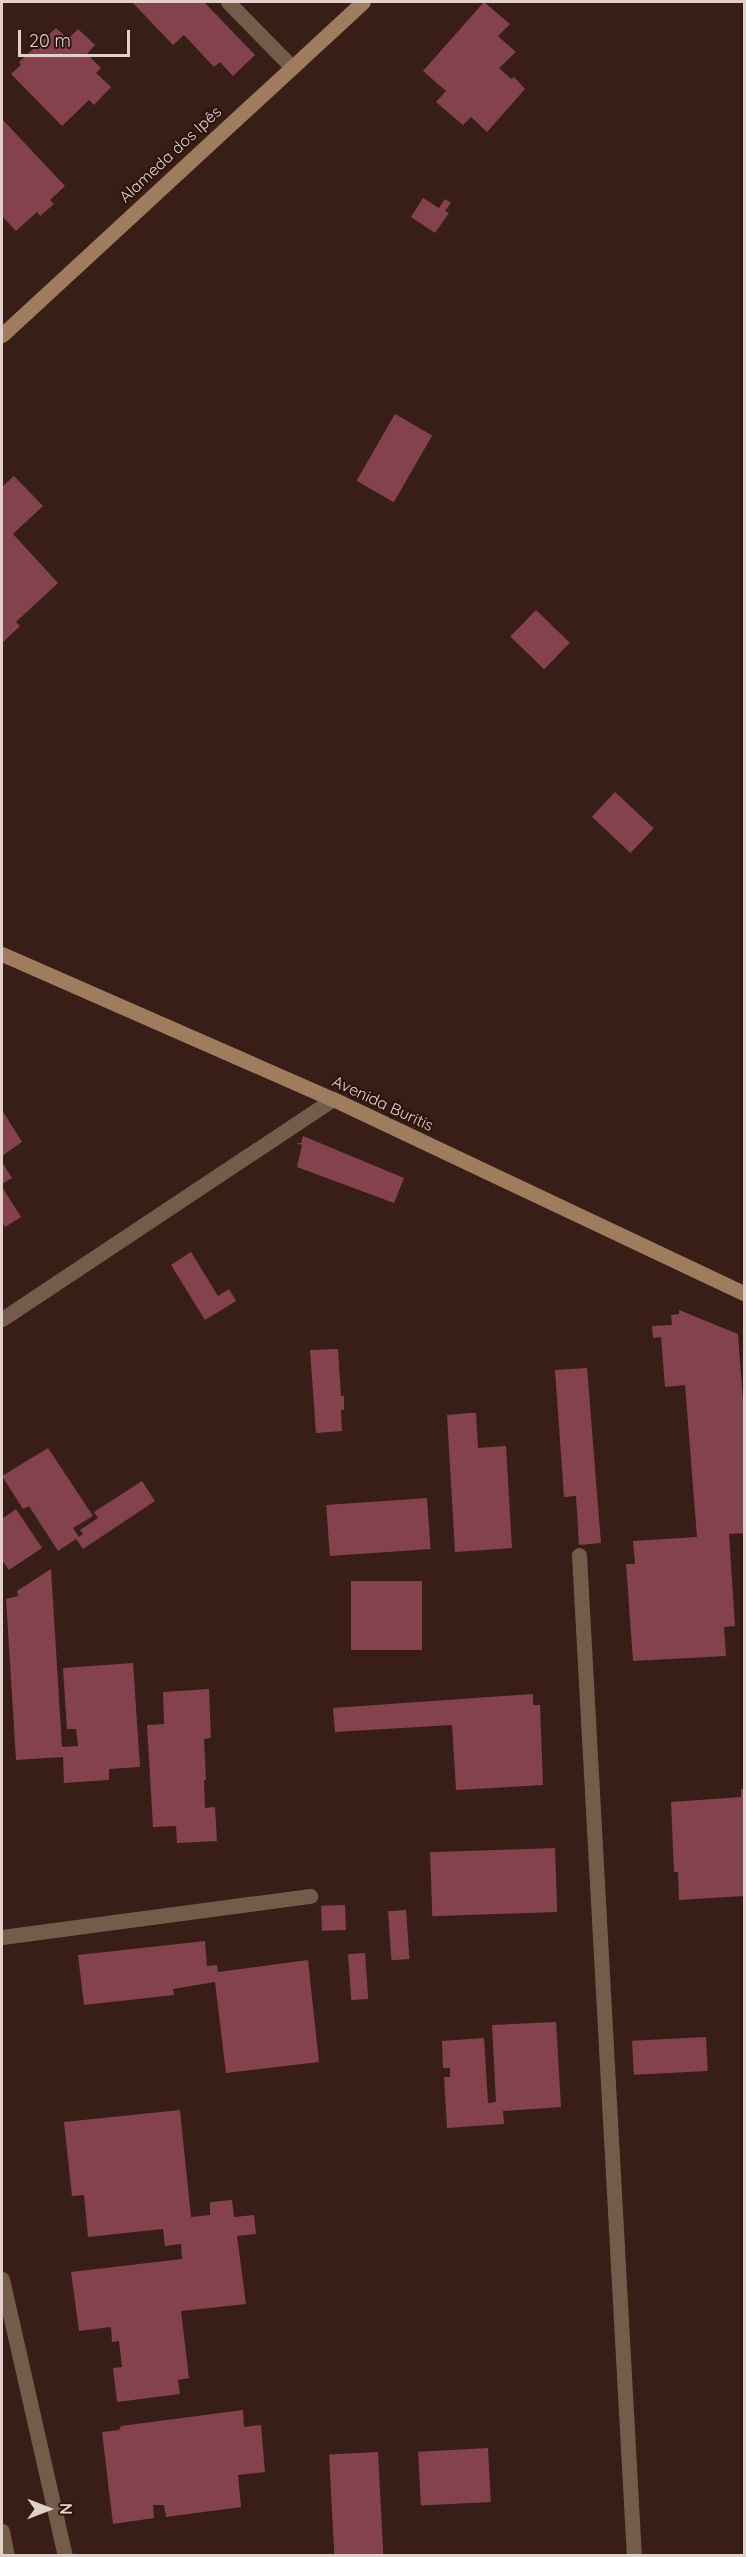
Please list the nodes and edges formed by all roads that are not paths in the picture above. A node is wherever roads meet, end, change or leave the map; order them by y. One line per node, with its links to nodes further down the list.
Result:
1 (228, 2): 3 (street)
2 (363, 2): 3 (street, Alameda dos Ipês)
3 (291, 66): 4 (street, Alameda dos Ipês)
4 (2, 334)
5 (2, 954): 6 (street, Avenida Buritis)
6 (333, 1099): 7 (street, Avenida Buritis); 8 (street)
7 (744, 1293)
8 (2, 1319)
9 (579, 1555): 16 (street)
10 (310, 1896): 11 (street)
11 (2, 1937)
12 (2, 2279): 15 (street)
13 (2, 2531): 14 (street)
14 (7, 2556)
15 (65, 2556)
16 (634, 2556)

